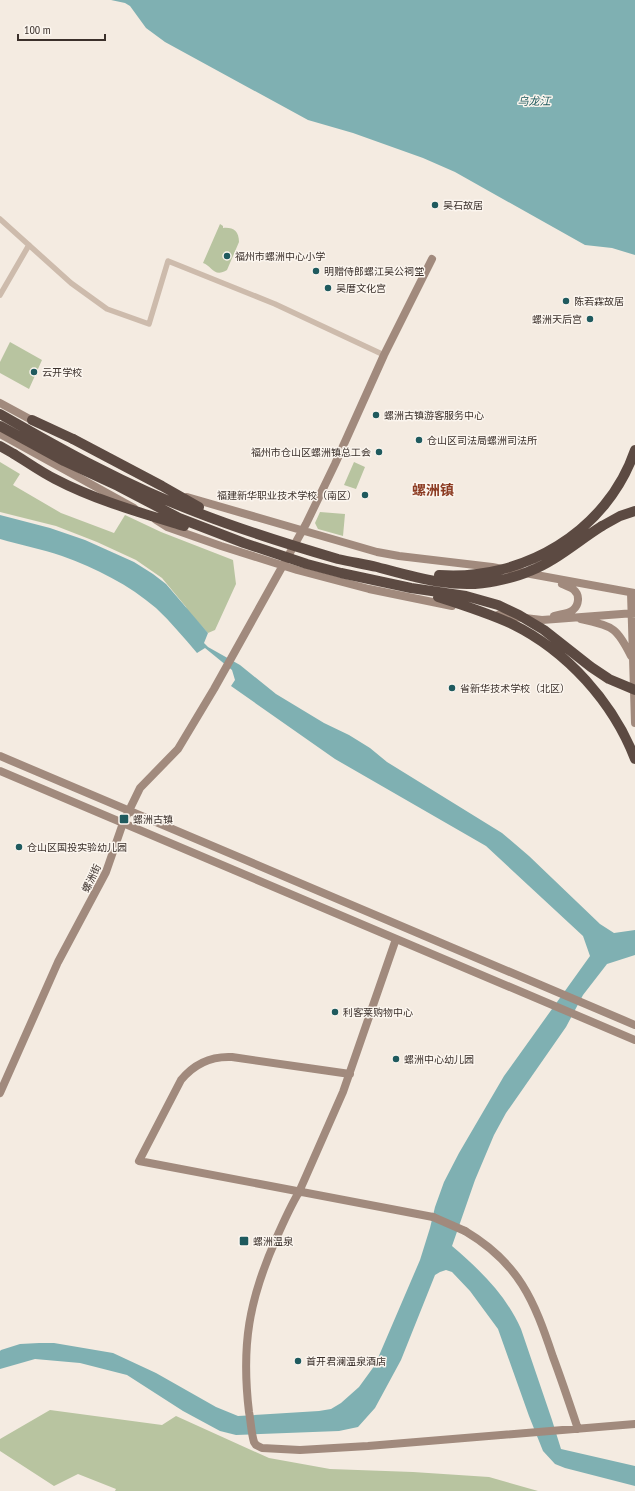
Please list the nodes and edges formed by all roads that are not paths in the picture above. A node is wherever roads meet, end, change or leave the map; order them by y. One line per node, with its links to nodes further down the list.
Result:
1 (0, 219): 2 (street)
2 (29, 245): 4 (street); 5 (street)
3 (432, 259): 5 (street, 螺洲街)
4 (0, 294)
5 (384, 355): 15 (street, 螺洲街)
6 (0, 403): 8 (street)
7 (0, 414): 14 (highway, bridge)
8 (32, 420): 14 (highway, bridge); 15 (street)
9 (0, 426): 16 (highway, bridge)
10 (0, 434): 17 (street)
11 (0, 446): 16 (highway, bridge)
12 (635, 450): 18 (highway, bridge)
13 (635, 511): 18 (highway, bridge)
14 (223, 522): 18 (highway, bridge)
15 (302, 531): 17 (street, 螺洲街); 19 (street)
16 (221, 534): 20 (highway, bridge)
17 (282, 565): 24 (street); 31 (street, 螺洲街)
18 (376, 567)
19 (534, 576): 21 (street); 24 (street)
20 (411, 588): 26 (highway, bridge); 29 (highway, bridge)
21 (633, 593): 22 (street)
22 (633, 613): 23 (street); 25 (street)
23 (575, 618): 24 (street); 25 (street)
24 (542, 620)
25 (633, 660): 27 (street)
26 (635, 690)
27 (635, 723)
28 (0, 756): 31 (street)
29 (635, 759)
30 (0, 771): 32 (street)
31 (129, 810): 32 (street, 螺洲街); 34 (street)
32 (123, 823): 33 (street); 37 (street, 螺洲街)
33 (396, 939): 35 (street); 36 (street)
34 (635, 1026)
35 (635, 1040)
36 (350, 1074): 38 (street); 38 (street)
37 (0, 1093)
38 (299, 1192): 40 (street, bridge); 40 (street)
39 (635, 1424): 40 (street)
40 (578, 1429)

